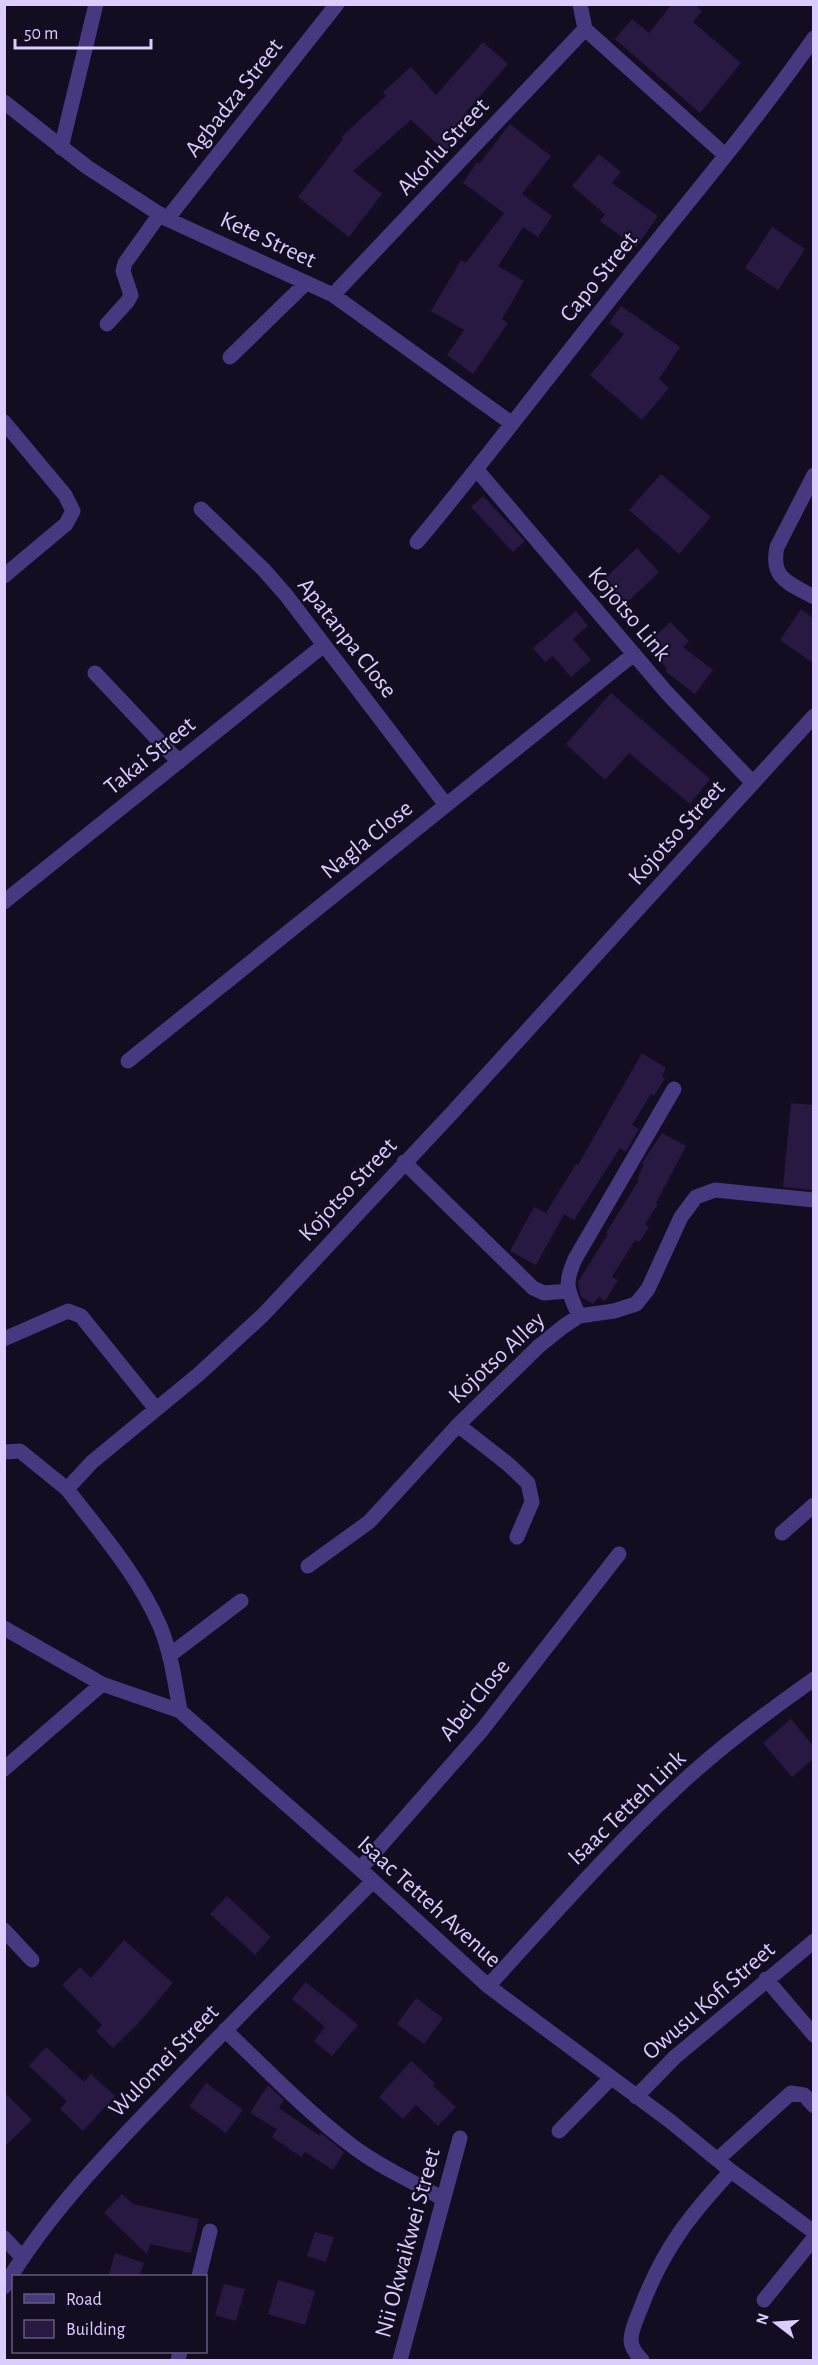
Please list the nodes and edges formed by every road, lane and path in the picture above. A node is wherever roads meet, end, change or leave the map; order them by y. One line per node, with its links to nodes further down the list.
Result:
1 (96, 4): 7 (street)
2 (337, 4): 9 (street, Agbadza Street)
3 (581, 5): 4 (street)
4 (585, 29): 8 (street); 11 (street, Akorlu Street)
5 (813, 38): 8 (street, Capo Street)
6 (4, 102): 7 (street, Kete Street)
7 (61, 148): 9 (street, Kete Street)
8 (725, 155): 15 (street, Capo Street)
9 (164, 217): 10 (street, Kete Street); 12 (street, Agbadza Street)
10 (306, 283): 11 (street, Kete Street); 13 (street)
11 (333, 295): 15 (street, Kete Street)
12 (107, 324)
13 (230, 357)
14 (4, 422): 20 (street)
15 (511, 423): 16 (street, Capo Street)
16 (477, 470): 19 (street, Capo Street); 23 (street, Kojotso Link)
17 (813, 475): 21 (street)
18 (201, 509): 22 (street, Apatanpa Close)
19 (417, 542)
20 (4, 576)
21 (813, 597)
22 (324, 645): 26 (street, Takai Street); 28 (street, Apatanpa Close)
23 (634, 654): 27 (street, Kojotso Link); 28 (street, Nagla Close)
24 (95, 673): 26 (street)
25 (813, 716): 27 (street, Kojotso Street)
26 (179, 762): 29 (street, Takai Street)
27 (753, 783): 32 (street, Kojotso Street)
28 (446, 805): 30 (street, Nagla Close)
29 (4, 902)
30 (128, 1061)
31 (674, 1089): 34 (street)
32 (404, 1162): 34 (street); 37 (street, Kojotso Street)
33 (813, 1200): 35 (street, Kojotso Alley)
34 (568, 1291): 35 (street)
35 (579, 1316): 38 (street, Kojotso Alley)
36 (4, 1339): 37 (street)
37 (156, 1409): 40 (street, Kojotso Street)
38 (458, 1425): 43 (street); 45 (street, Kojotso Alley)
39 (4, 1452): 40 (street)
40 (67, 1489): 48 (street)
41 (813, 1504): 42 (street)
42 (782, 1533)
43 (517, 1537)
44 (619, 1554): 53 (street, Abei Close)
45 (308, 1566)
46 (241, 1601): 48 (street)
47 (4, 1628): 50 (street, Isaac Tetteh Avenue)
48 (170, 1655): 51 (street)
49 (813, 1679): 59 (street, Isaac Tetteh Link)
50 (102, 1684): 51 (street, Isaac Tetteh Avenue); 52 (street)
51 (180, 1711): 53 (street, Isaac Tetteh Avenue)
52 (4, 1769)
53 (360, 1869): 54 (street, Isaac Tetteh Avenue)
54 (373, 1881): 59 (street, Isaac Tetteh Avenue); 60 (street, Wulomei Street)
55 (4, 1930): 57 (street)
56 (813, 1941): 58 (street, Owusu Kofi Street)
57 (32, 1960)
58 (766, 1979): 61 (street); 63 (street, Owusu Kofi Street)
59 (488, 1986): 62 (street, Isaac Tetteh Avenue)
60 (225, 2030): 69 (street); 74 (street, Wulomei Street)
61 (813, 2035)
62 (611, 2078): 63 (street, Isaac Tetteh Avenue); 65 (street)
63 (636, 2097): 67 (street, Isaac Tetteh Avenue)
64 (813, 2106): 67 (street)
65 (559, 2131)
66 (460, 2138): 69 (street, Nii Okwaikwei Street)
67 (718, 2159): 68 (street, Isaac Tetteh Avenue)
68 (731, 2171): 71 (street, Isaac Tetteh Avenue); 78 (street)
69 (443, 2199): 79 (street, Nii Okwaikwei Street)
70 (210, 2230): 75 (street)
71 (813, 2232)
72 (4, 2238): 74 (street)
73 (813, 2238): 77 (street)
74 (23, 2258): 76 (street, Wulomei Street)
75 (199, 2275)
76 (4, 2287)
77 (764, 2300)
78 (641, 2360)
79 (400, 2361)

